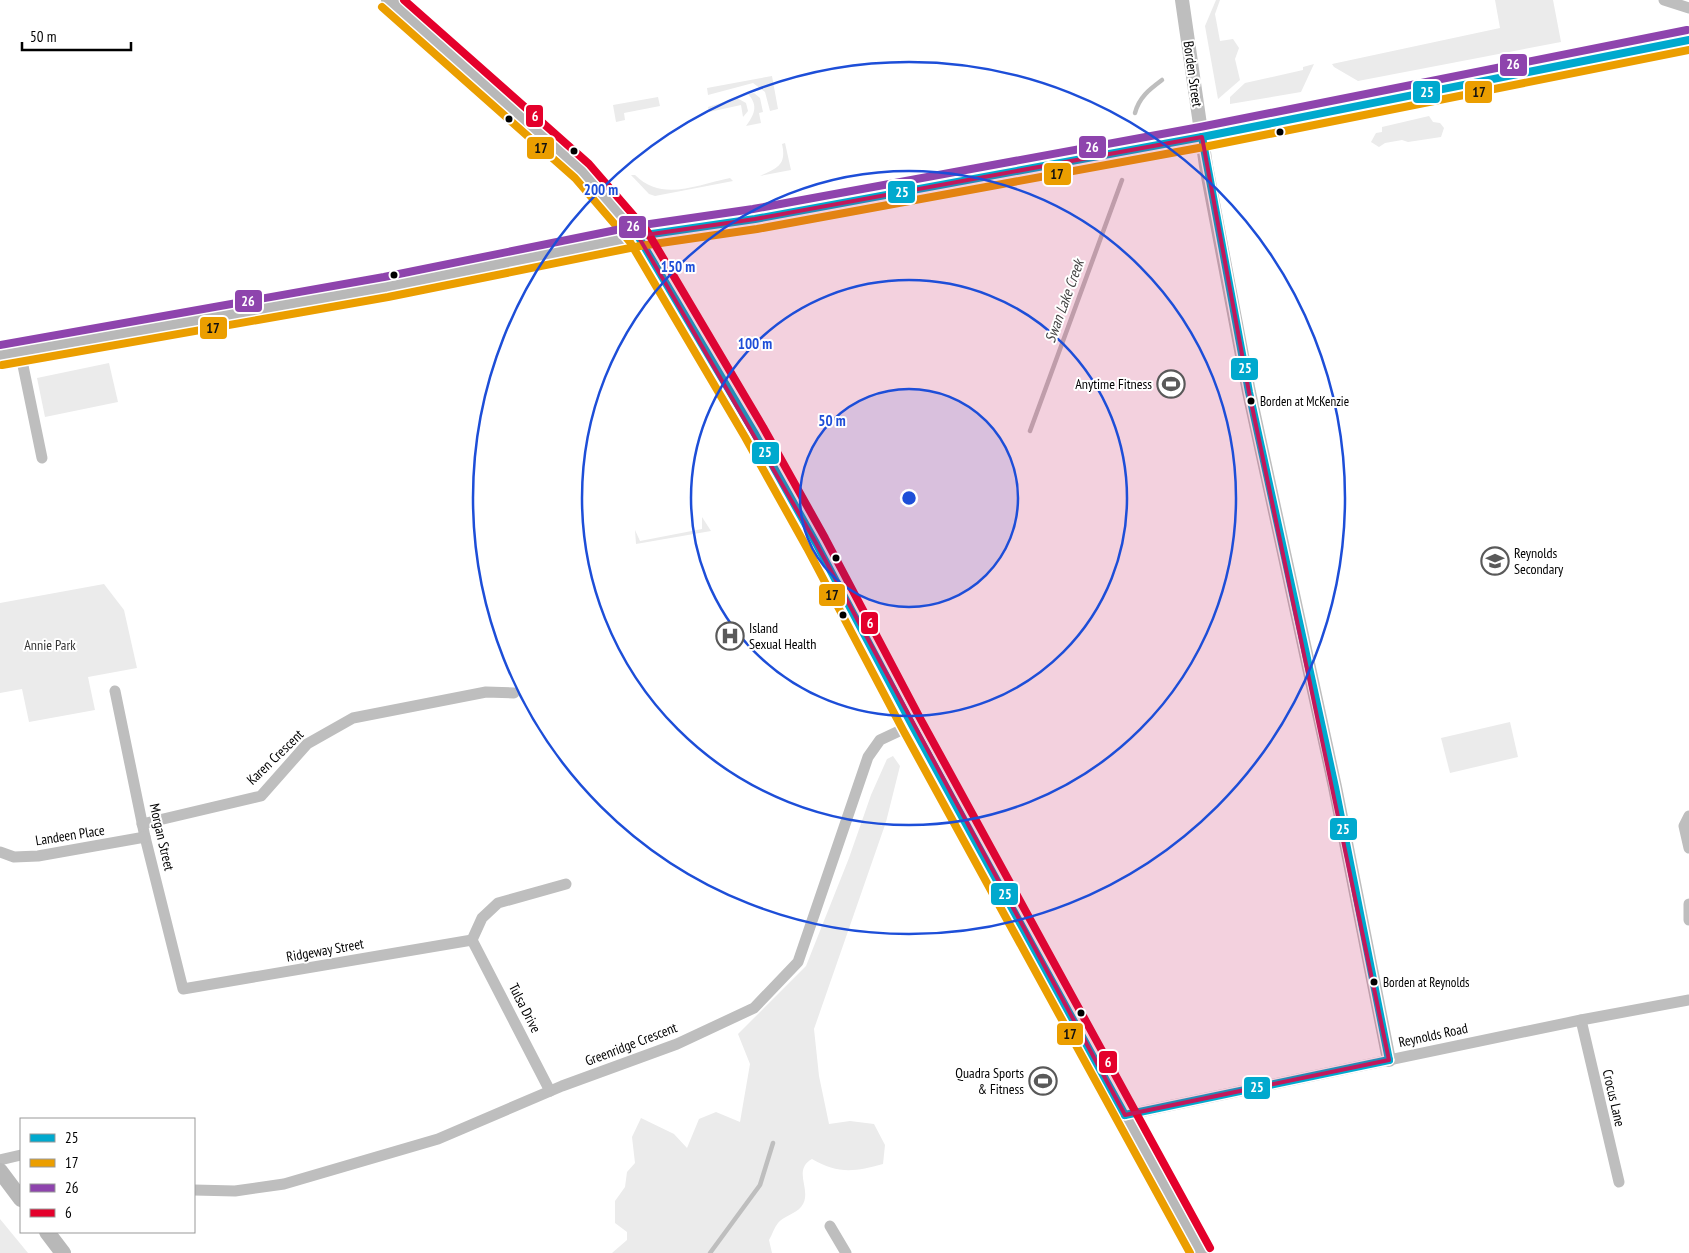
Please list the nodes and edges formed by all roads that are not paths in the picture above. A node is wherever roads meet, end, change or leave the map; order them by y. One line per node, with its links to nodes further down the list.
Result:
1 (390, 0): 7 (main road)
2 (1182, 0): 6 (street, Borden Street)
3 (1664, 0): 4 (street)
4 (1689, 8)
5 (1689, 40): 6 (main road)
6 (1202, 137): 7 (main road); 26 (street, Borden Street)
7 (638, 236): 8 (main road); 13 (main road)
8 (20, 351): 9 (main road); 10 (street)
9 (0, 355)
10 (42, 458)
11 (115, 691): 15 (street, Morgan Street)
12 (514, 692): 15 (street, Karen Crescent)
13 (912, 725): 27 (street, Greenridge Crescent); 28 (main road)
14 (1689, 816): 17 (street)
15 (142, 824): 16 (street, Morgan Street)
16 (145, 837): 18 (street, Landeen Place); 23 (street, Morgan Street)
17 (1689, 848)
18 (0, 852)
19 (566, 884): 22 (street)
20 (1689, 904): 21 (street)
21 (1689, 920)
22 (472, 940): 23 (street, Ridgeway Street); 27 (street, Tulsa Drive)
23 (184, 989)
24 (1689, 1000): 25 (street, Reynolds Road)
25 (1581, 1020): 26 (street, Reynolds Road); 32 (street, Crocus Lane)
26 (1389, 1060): 28 (street, Reynolds Road)
27 (550, 1091): 33 (street, Greenridge Crescent)
28 (1125, 1115): 39 (main road)
29 (20, 1154): 30 (street)
30 (0, 1160)
31 (0, 1171): 34 (main road)
32 (1619, 1182)
33 (195, 1190)
34 (20, 1197)
35 (830, 1226): 38 (street)
36 (48, 1233): 37 (main road)
37 (63, 1253)
38 (846, 1253)
39 (1201, 1253)

